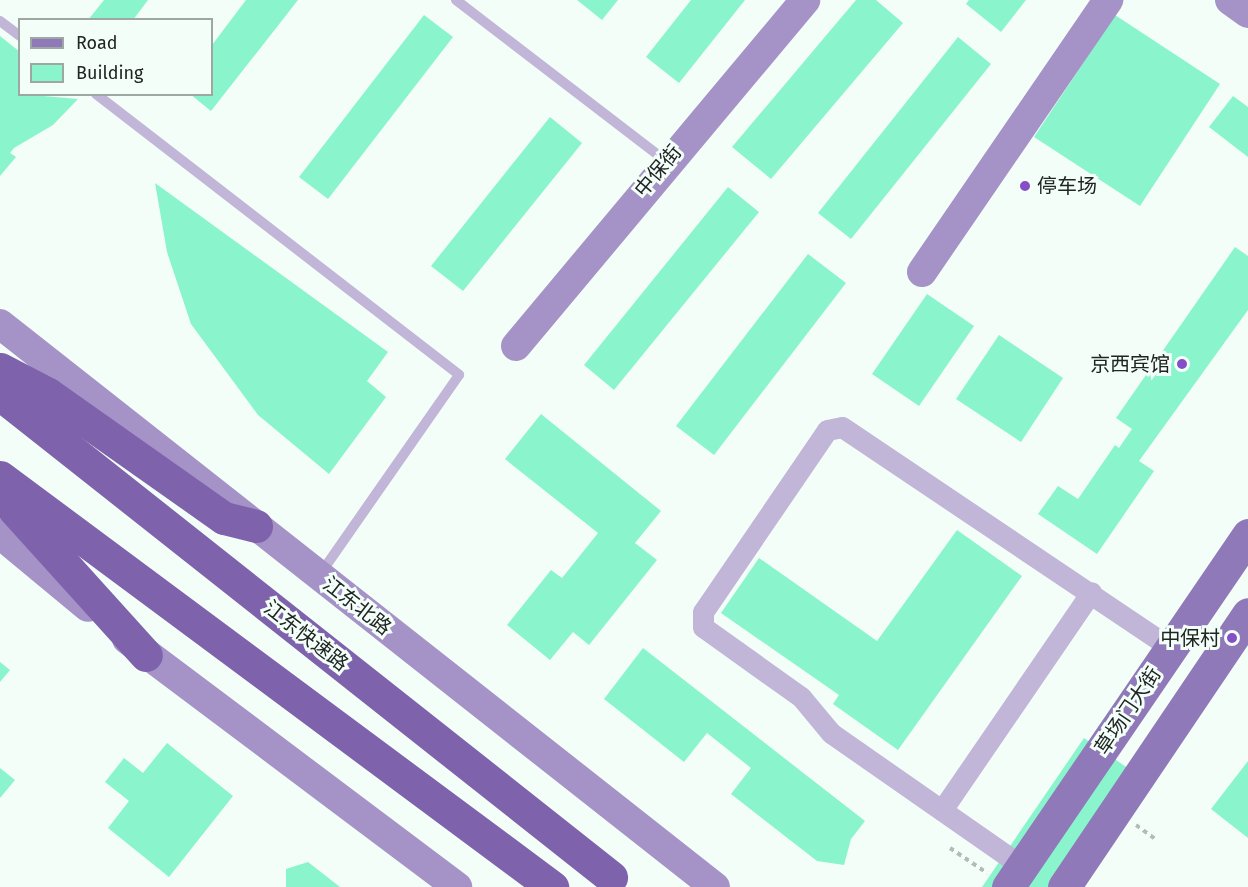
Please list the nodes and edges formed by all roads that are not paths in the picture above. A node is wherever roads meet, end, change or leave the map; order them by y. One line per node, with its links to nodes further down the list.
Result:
1 (456, 0): 9 (lane)
2 (805, 0): 9 (main road, 中保街)
3 (1108, 0): 10 (main road)
4 (1230, 0): 5 (main road)
5 (1248, 13)
6 (0, 21): 7 (lane)
7 (18, 34)
8 (99, 96): 20 (lane)
9 (666, 161): 12 (main road, 中保街)
10 (922, 272)
11 (0, 324): 17 (main road, 江东北路)
12 (516, 346)
13 (0, 369): 17 (highway)
14 (0, 394): 26 (highway, 江东快速路)
15 (0, 477): 29 (highway)
16 (0, 494): 24 (highway)
17 (256, 526): 20 (main road, 江东北路)
18 (0, 534): 24 (main road)
19 (1248, 535): 23 (main road, 草场门大街)
20 (319, 576): 30 (main road, 江东北路)
21 (1091, 592): 23 (street); 25 (street); 25 (street)
22 (1248, 614): 31 (main road)
23 (1171, 648): 27 (main road, 草场门大街)
24 (146, 655): 28 (main road)
25 (942, 810): 27 (street)
26 (611, 878)
27 (1009, 878)
28 (457, 887)
29 (552, 887)
30 (715, 887)
31 (1064, 887)

